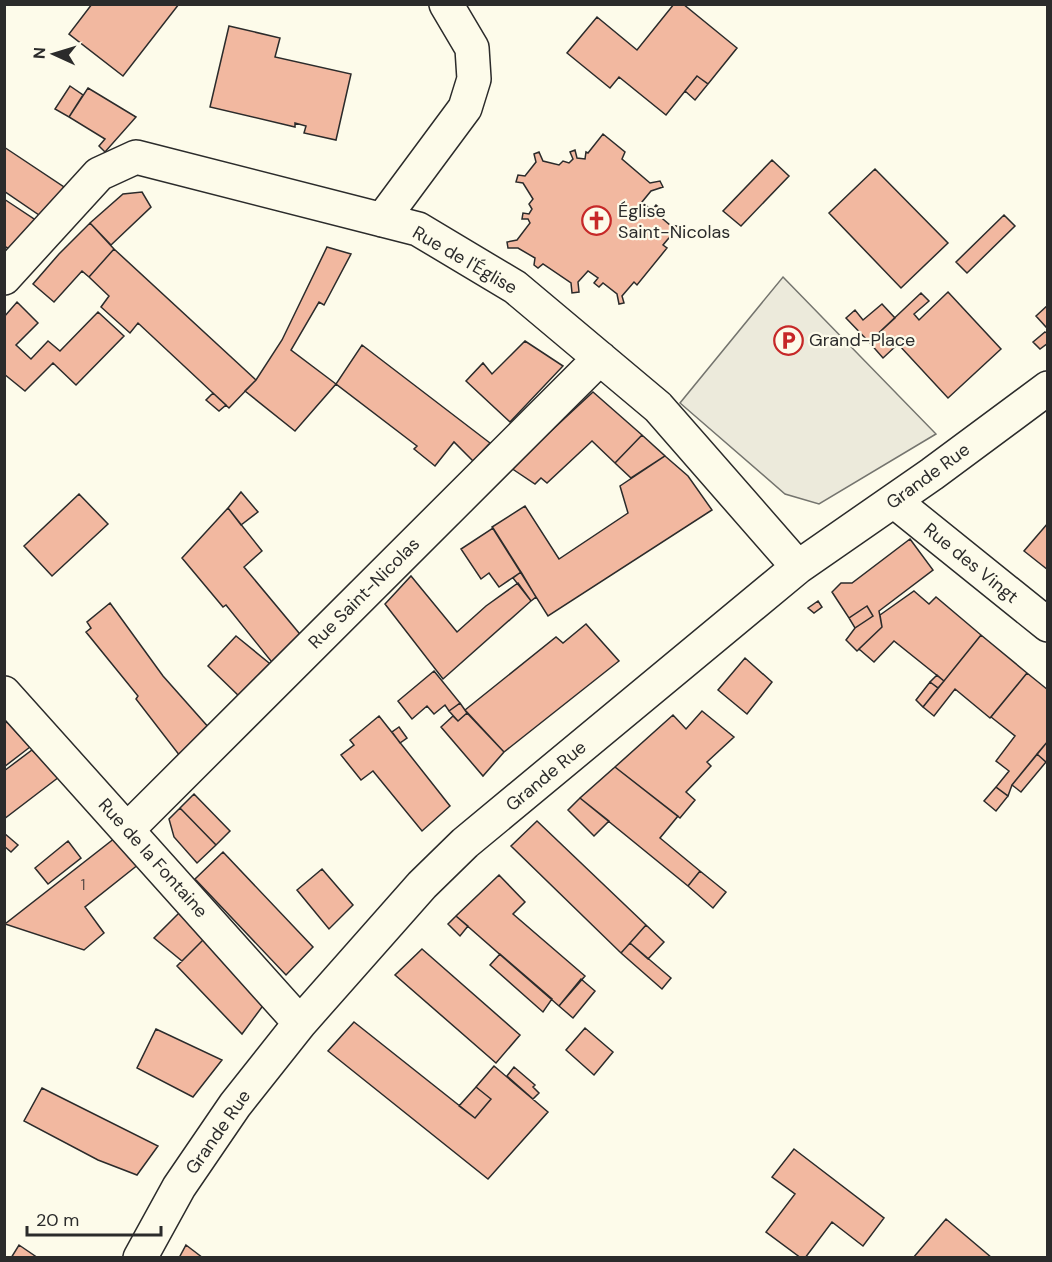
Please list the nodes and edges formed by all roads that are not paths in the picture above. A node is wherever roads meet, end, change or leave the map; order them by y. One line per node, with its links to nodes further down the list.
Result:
1 (447, 4): 2 (street)
2 (382, 219): 3 (street, Rue de l'Église); 4 (street, Rue de l'Église)
3 (4, 278)
4 (600, 358): 7 (street, Rue de l'Église); 10 (street, Rue Saint-Nicolas)
5 (1047, 388): 6 (street, Grande Rue)
6 (894, 501): 7 (street, Grande Rue); 8 (street, Rue des Vingt)
7 (798, 567): 11 (street, Grande Rue)
8 (1047, 625)
9 (4, 693): 10 (street, Rue de la Fontaine)
10 (128, 829): 11 (street, Rue de la Fontaine)
11 (300, 1023): 12 (street, Grande Rue)
12 (140, 1257)

